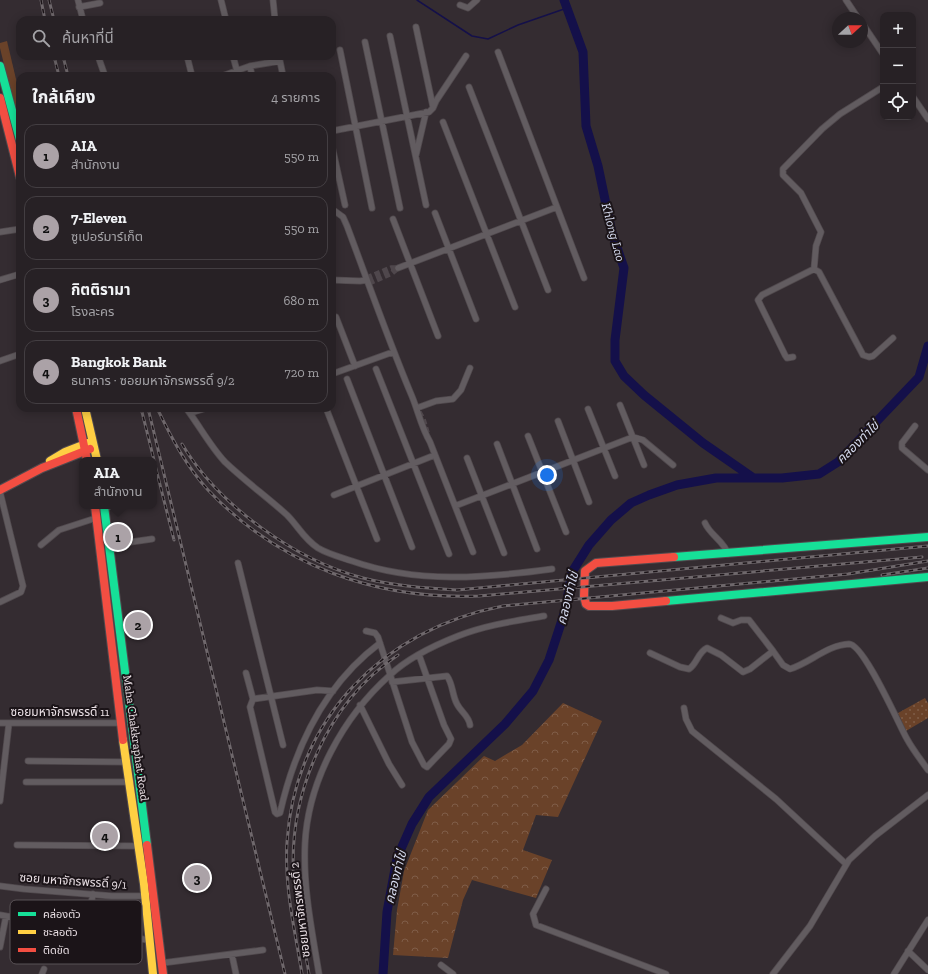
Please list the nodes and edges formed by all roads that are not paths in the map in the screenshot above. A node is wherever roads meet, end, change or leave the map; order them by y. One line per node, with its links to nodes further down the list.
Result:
1 (78, 0): 8 (street)
2 (221, 0): 11 (street)
3 (273, 0): 12 (street)
4 (477, 0): 7 (street)
5 (846, 0): 9 (street)
6 (100, 3): 8 (street)
7 (460, 5)
8 (79, 7): 10 (street)
9 (854, 12)
10 (82, 16)
11 (225, 16)
12 (275, 16)
13 (416, 27): 38 (street)
14 (868, 32): 18 (street)
15 (390, 36): 40 (street)
16 (365, 42): 42 (street)
17 (340, 50): 45 (street)
18 (880, 50)
19 (498, 52): 52 (street)
20 (466, 56): 38 (street)
21 (99, 60): 29 (street)
22 (188, 60): 30 (street)
23 (235, 60): 28 (street)
24 (272, 60): 27 (street)
25 (280, 60): 33 (street)
26 (0, 66): 44 (main road)
27 (250, 66): 28 (street); 32 (street)
28 (237, 71): 31 (street)
29 (104, 72)
30 (191, 72)
31 (234, 72)
32 (251, 72)
33 (282, 72)
34 (469, 87): 58 (street)
35 (880, 89): 65 (street)
36 (0, 98): 48 (main road)
37 (916, 101): 41 (street)
38 (433, 108): 39 (street)
39 (426, 112): 40 (street); 47 (street)
40 (407, 116): 42 (street); 47 (street)
41 (928, 119)
42 (382, 121): 45 (street); 54 (street)
43 (443, 122): 61 (street)
44 (16, 125)
45 (356, 126): 46 (street); 53 (street)
46 (336, 130)
47 (416, 157): 51 (street)
48 (16, 161)
49 (336, 164): 50 (street)
50 (345, 205)
51 (426, 205)
52 (557, 207): 58 (street); 67 (street)
53 (372, 208)
54 (400, 208)
55 (336, 212): 70 (street)
56 (435, 213): 62 (street)
57 (392, 219): 63 (street)
58 (521, 220): 61 (street); 71 (street)
59 (16, 230): 60 (street)
60 (0, 232)
61 (487, 234): 62 (street); 72 (street)
62 (449, 248): 63 (street); 74 (street)
63 (410, 263): 64 (street); 75 (street)
64 (398, 268)
65 (814, 269): 76 (street); 79 (street)
66 (16, 275): 68 (street)
67 (584, 278)
68 (0, 280)
69 (336, 280): 70 (street)
70 (367, 280): 77 (street)
71 (548, 290)
72 (514, 307)
73 (336, 317): 81 (street)
74 (476, 318)
75 (438, 336)
76 (893, 338)
77 (393, 352): 81 (street); 87 (street)
78 (16, 355): 80 (street)
79 (793, 357)
80 (0, 361)
81 (355, 366): 84 (street)
82 (470, 368): 87 (street)
83 (376, 369): 107 (street)
84 (336, 373)
85 (347, 379): 112 (street)
86 (620, 405): 97 (street)
87 (417, 408): 102 (street)
88 (588, 409): 101 (street)
89 (77, 412): 100 (main road)
90 (86, 412): 98 (main road)
91 (194, 412): 93 (street)
92 (328, 412): 115 (street)
93 (190, 413): 138 (street)
94 (558, 421): 106 (street)
95 (916, 426): 110 (street)
96 (528, 436): 111 (street)
97 (633, 437): 101 (street); 108 (street); 109 (street)
98 (94, 444): 100 (main road); 104 (main road)
99 (497, 444): 114 (street)
100 (84, 448): 103 (main road); 116 (main road)
101 (604, 448): 106 (street); 113 (street)
102 (435, 455): 107 (street); 120 (street)
103 (86, 457)
104 (96, 457)
105 (467, 458): 118 (street)
106 (573, 460): 111 (street); 119 (street)
107 (414, 464): 112 (street); 135 (street)
108 (644, 465)
109 (673, 465)
110 (928, 470)
111 (542, 472): 114 (street); 125 (street)
112 (385, 475): 115 (street); 131 (street)
113 (615, 476)
114 (512, 484): 118 (street); 132 (street)
115 (356, 486): 117 (street); 128 (street)
116 (0, 491): 140 (street)
117 (334, 496)
118 (481, 496): 120 (street); 134 (street)
119 (589, 502)
120 (455, 506): 133 (street)
121 (95, 509): 123 (main road, Maha Chakkraphat Road)
122 (104, 509): 130 (main road, Maha Chakkraphat Road)
123 (96, 518): 129 (street); 159 (main road, Maha Chakkraphat Road)
124 (705, 523): 136 (street)
125 (566, 532)
126 (928, 537): 136 (main road)
127 (152, 539): 130 (street)
128 (377, 539)
129 (41, 545)
130 (110, 545): 167 (main road, Maha Chakkraphat Road)
131 (412, 547)
132 (537, 549)
133 (473, 552)
134 (504, 552)
135 (449, 554)
136 (728, 554): 139 (main road)
137 (238, 564): 153 (street)
138 (552, 569)
139 (928, 577)
140 (0, 602)
141 (544, 616): 147 (street, ซอยมหาจักรพรรดิ์ 2)
142 (721, 618): 145 (street)
143 (366, 631): 144 (street)
144 (380, 643): 149 (street); 152 (street)
145 (773, 651): 146 (street); 164 (street)
146 (650, 653)
147 (419, 655): 149 (street, ซอยมหาจักรพรรดิ์ 2); 150 (street)
148 (246, 673): 154 (street)
149 (391, 674): 151 (street); 155 (street, ซอยมหาจักรพรรดิ์ 2)
150 (426, 677): 151 (street); 151 (street); 160 (street)
151 (392, 682)
152 (333, 691): 153 (street); 154 (street)
153 (271, 695): 154 (street); 161 (street)
154 (253, 699)
155 (360, 705): 168 (street); 194 (street, ซอยมหาจักรพรรดิ์ 2)
156 (684, 708): 173 (street)
157 (0, 723): 158 (street, ซอยมหาจักรพรรดิ์ 11)
158 (9, 723): 159 (street, ซอยมหาจักรพรรดิ์ 11); 170 (street)
159 (121, 724): 163 (main road, Maha Chakkraphat Road)
160 (470, 725)
161 (283, 745)
162 (28, 762): 163 (street)
163 (126, 762): 166 (main road, Maha Chakkraphat Road)
164 (928, 770)
165 (26, 782): 166 (street)
166 (130, 782): 167 (street); 172 (main road, Maha Chakkraphat Road)
167 (141, 785): 188 (main road, Maha Chakkraphat Road)
168 (402, 785)
169 (928, 796): 173 (street)
170 (0, 802)
171 (17, 845): 172 (street)
172 (138, 846): 177 (main road, Maha Chakkraphat Road)
173 (846, 864): 197 (street)
174 (0, 886): 176 (street, ซอย มหาจักรพรรดิ์ 9/1)
175 (546, 889): 196 (street)
176 (93, 894): 177 (street, ซอย มหาจักรพรรดิ์ 9/1); 178 (street)
177 (145, 896): 183 (main road, Maha Chakkraphat Road)
178 (92, 900)
179 (3, 916): 184 (street)
180 (928, 920): 181 (street)
181 (926, 927): 186 (street)
182 (142, 939): 183 (street)
183 (148, 940): 191 (main road, Maha Chakkraphat Road)
184 (0, 946)
185 (263, 950): 187 (street)
186 (908, 951): 190 (street); 198 (street)
187 (232, 955): 188 (street); 193 (street)
188 (162, 963): 192 (main road, Maha Chakkraphat Road)
189 (441, 965): 195 (street)
190 (928, 970)
191 (153, 974)
192 (163, 974)
193 (236, 974)
194 (319, 974)
195 (453, 974)
196 (666, 974)
197 (773, 974)
198 (894, 974)

